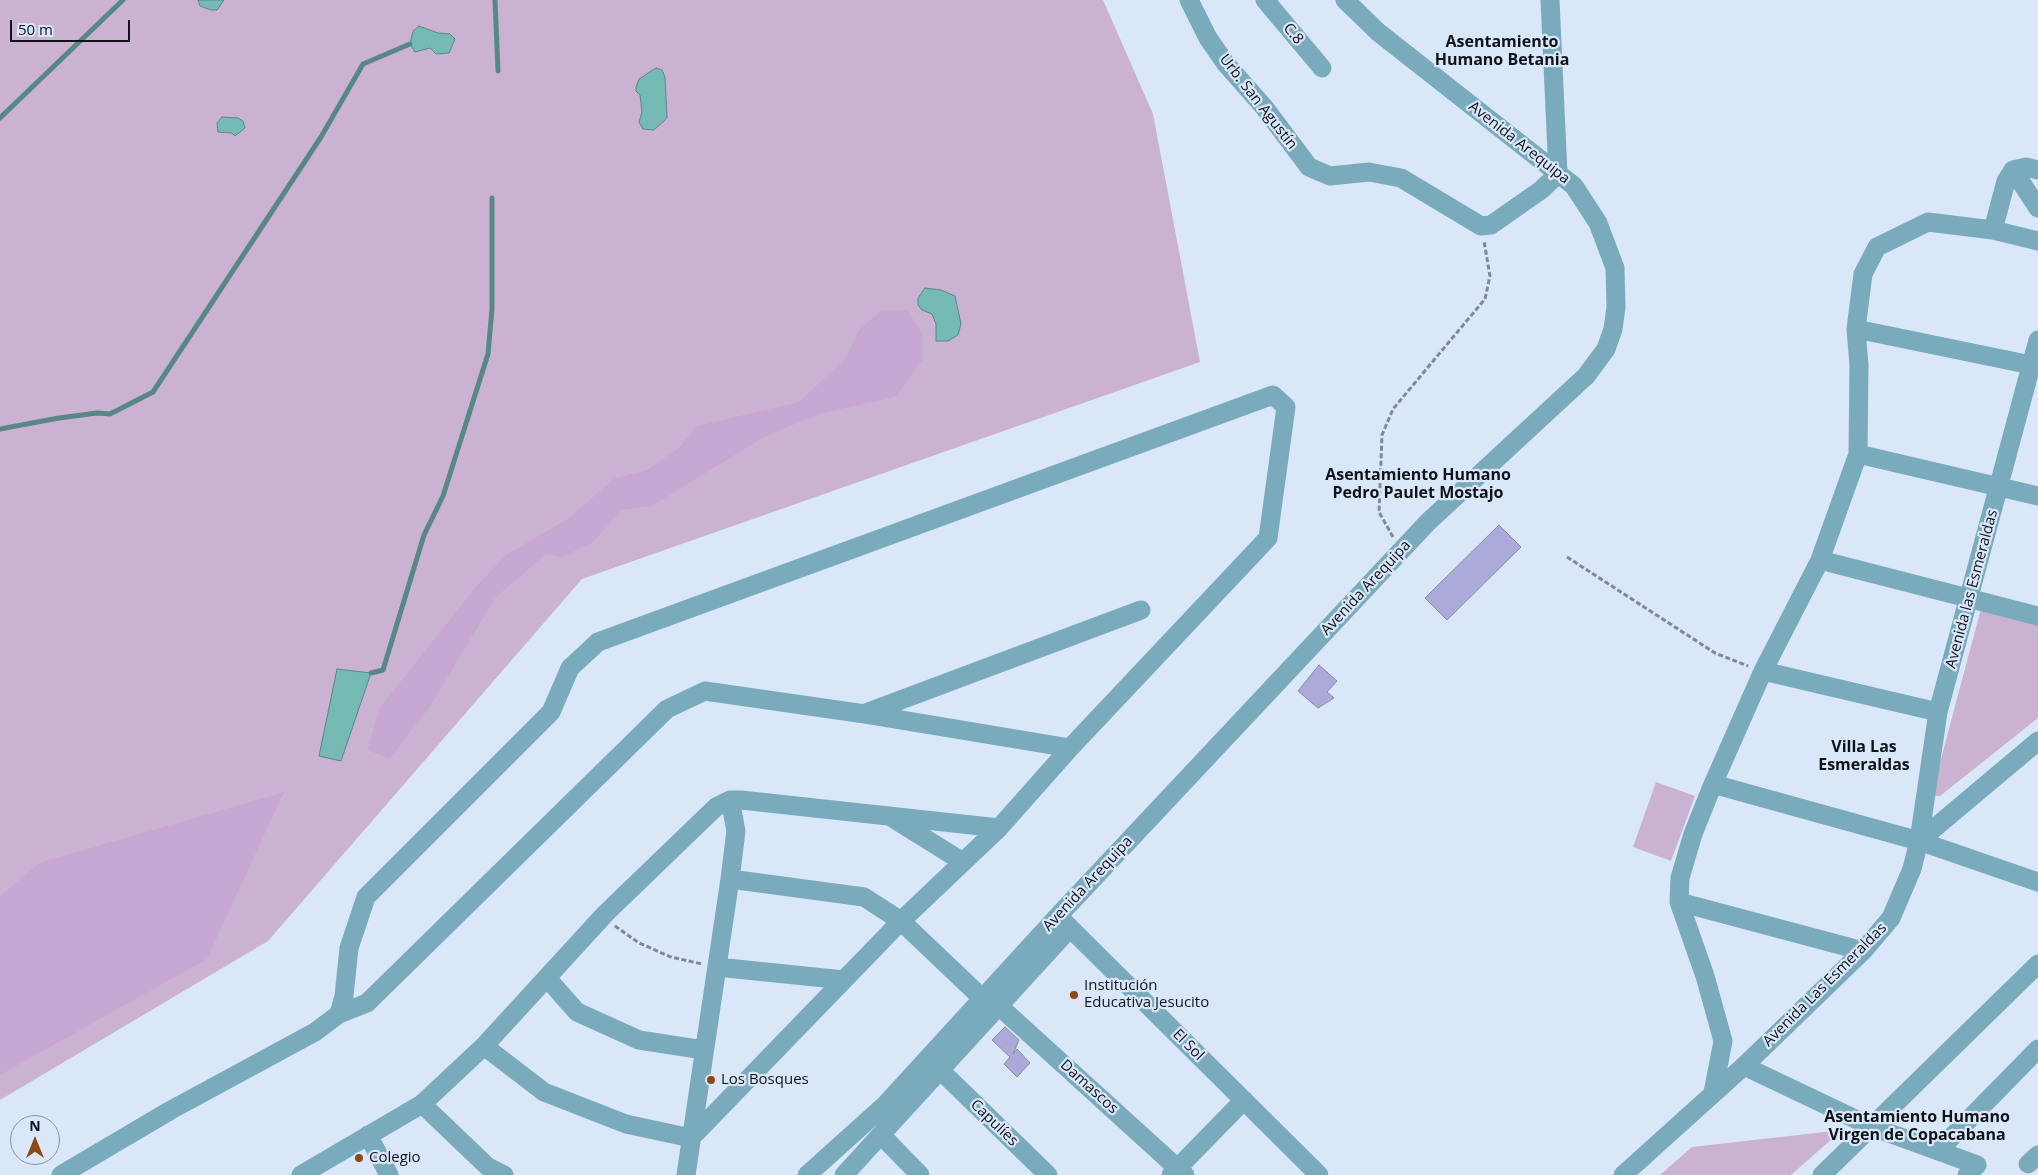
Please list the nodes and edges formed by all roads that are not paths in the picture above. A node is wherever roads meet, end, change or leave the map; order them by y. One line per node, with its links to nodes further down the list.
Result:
1 (1190, 0): 8 (street, Urb. San Agustín)
2 (1264, 0): 5 (street, C.8)
3 (1345, 0): 8 (street, Avenida Arequipa)
4 (1550, 0): 8 (street)
5 (1322, 68)
6 (2013, 170): 7 (street); 9 (street); 10 (street)
7 (2038, 170)
8 (1558, 174): 37 (street, Avenida Arequipa)
9 (2038, 208)
10 (1993, 230): 11 (street); 12 (street)
11 (2038, 241)
12 (1856, 329): 14 (street); 15 (street)
13 (2038, 340): 14 (street, Avenida las Esmeraldas)
14 (2031, 365): 16 (street, Avenida las Esmeraldas)
15 (1858, 454): 16 (street); 18 (street)
16 (2000, 487): 17 (street); 19 (street, Avenida las Esmeraldas)
17 (2038, 496)
18 (1820, 560): 19 (street); 22 (street)
19 (1968, 598): 21 (street); 23 (street, Avenida las Esmeraldas)
20 (1142, 610): 24 (street)
21 (2038, 616)
22 (1763, 671): 23 (street); 27 (street)
23 (1938, 712): 31 (street, Avenida las Esmeraldas)
24 (865, 714): 26 (street); 44 (street)
25 (2038, 741): 31 (street)
26 (1070, 748): 30 (street); 44 (street)
27 (1713, 784): 31 (street); 35 (street)
28 (730, 800): 29 (street); 33 (street); 41 (street)
29 (888, 816): 30 (street); 32 (street)
30 (999, 828): 32 (street)
31 (1919, 841): 34 (street); 38 (street, Avenida Las Esmeraldas)
32 (963, 862): 36 (street)
33 (730, 879): 36 (street, Damascos); 40 (street)
34 (2038, 882)
35 (1679, 902): 38 (street); 50 (street)
36 (901, 921): 42 (street); 43 (street, Damascos)
37 (1064, 922): 43 (street, Avenida Arequipa); 51 (street, El Sol)
38 (1863, 951): 48 (street, Avenida Las Esmeraldas)
39 (2038, 964): 53 (street)
40 (717, 967): 42 (street); 47 (street)
41 (547, 978): 45 (street); 47 (street)
42 (844, 980): 56 (street)
43 (991, 1002): 49 (street); 58 (street, Damascos); 64 (street, Avenida Arequipa)
44 (340, 1014): 59 (street)
45 (484, 1046): 52 (street); 56 (street)
46 (2038, 1049): 57 (street)
47 (704, 1050): 56 (street)
48 (1744, 1066): 50 (street, Avenida Las Esmeraldas); 53 (street)
49 (940, 1070): 54 (street); 67 (street, Capulíes)
50 (1713, 1093): 69 (street)
51 (1244, 1100): 58 (street); 68 (street, El Sol)
52 (422, 1104): 55 (street); 62 (street)
53 (1870, 1126): 57 (street); 70 (street)
54 (881, 1135): 65 (street); 66 (street)
55 (368, 1136): 60 (street); 61 (street)
56 (691, 1138): 63 (street)
57 (1938, 1151): 71 (street)
58 (1178, 1173)
59 (60, 1175)
60 (301, 1175)
61 (389, 1175)
62 (504, 1175)
63 (686, 1175)
64 (807, 1175)
65 (844, 1175)
66 (920, 1175)
67 (1048, 1175)
68 (1318, 1175)
69 (1623, 1175)
70 (1822, 1175)
71 (1967, 1175)

